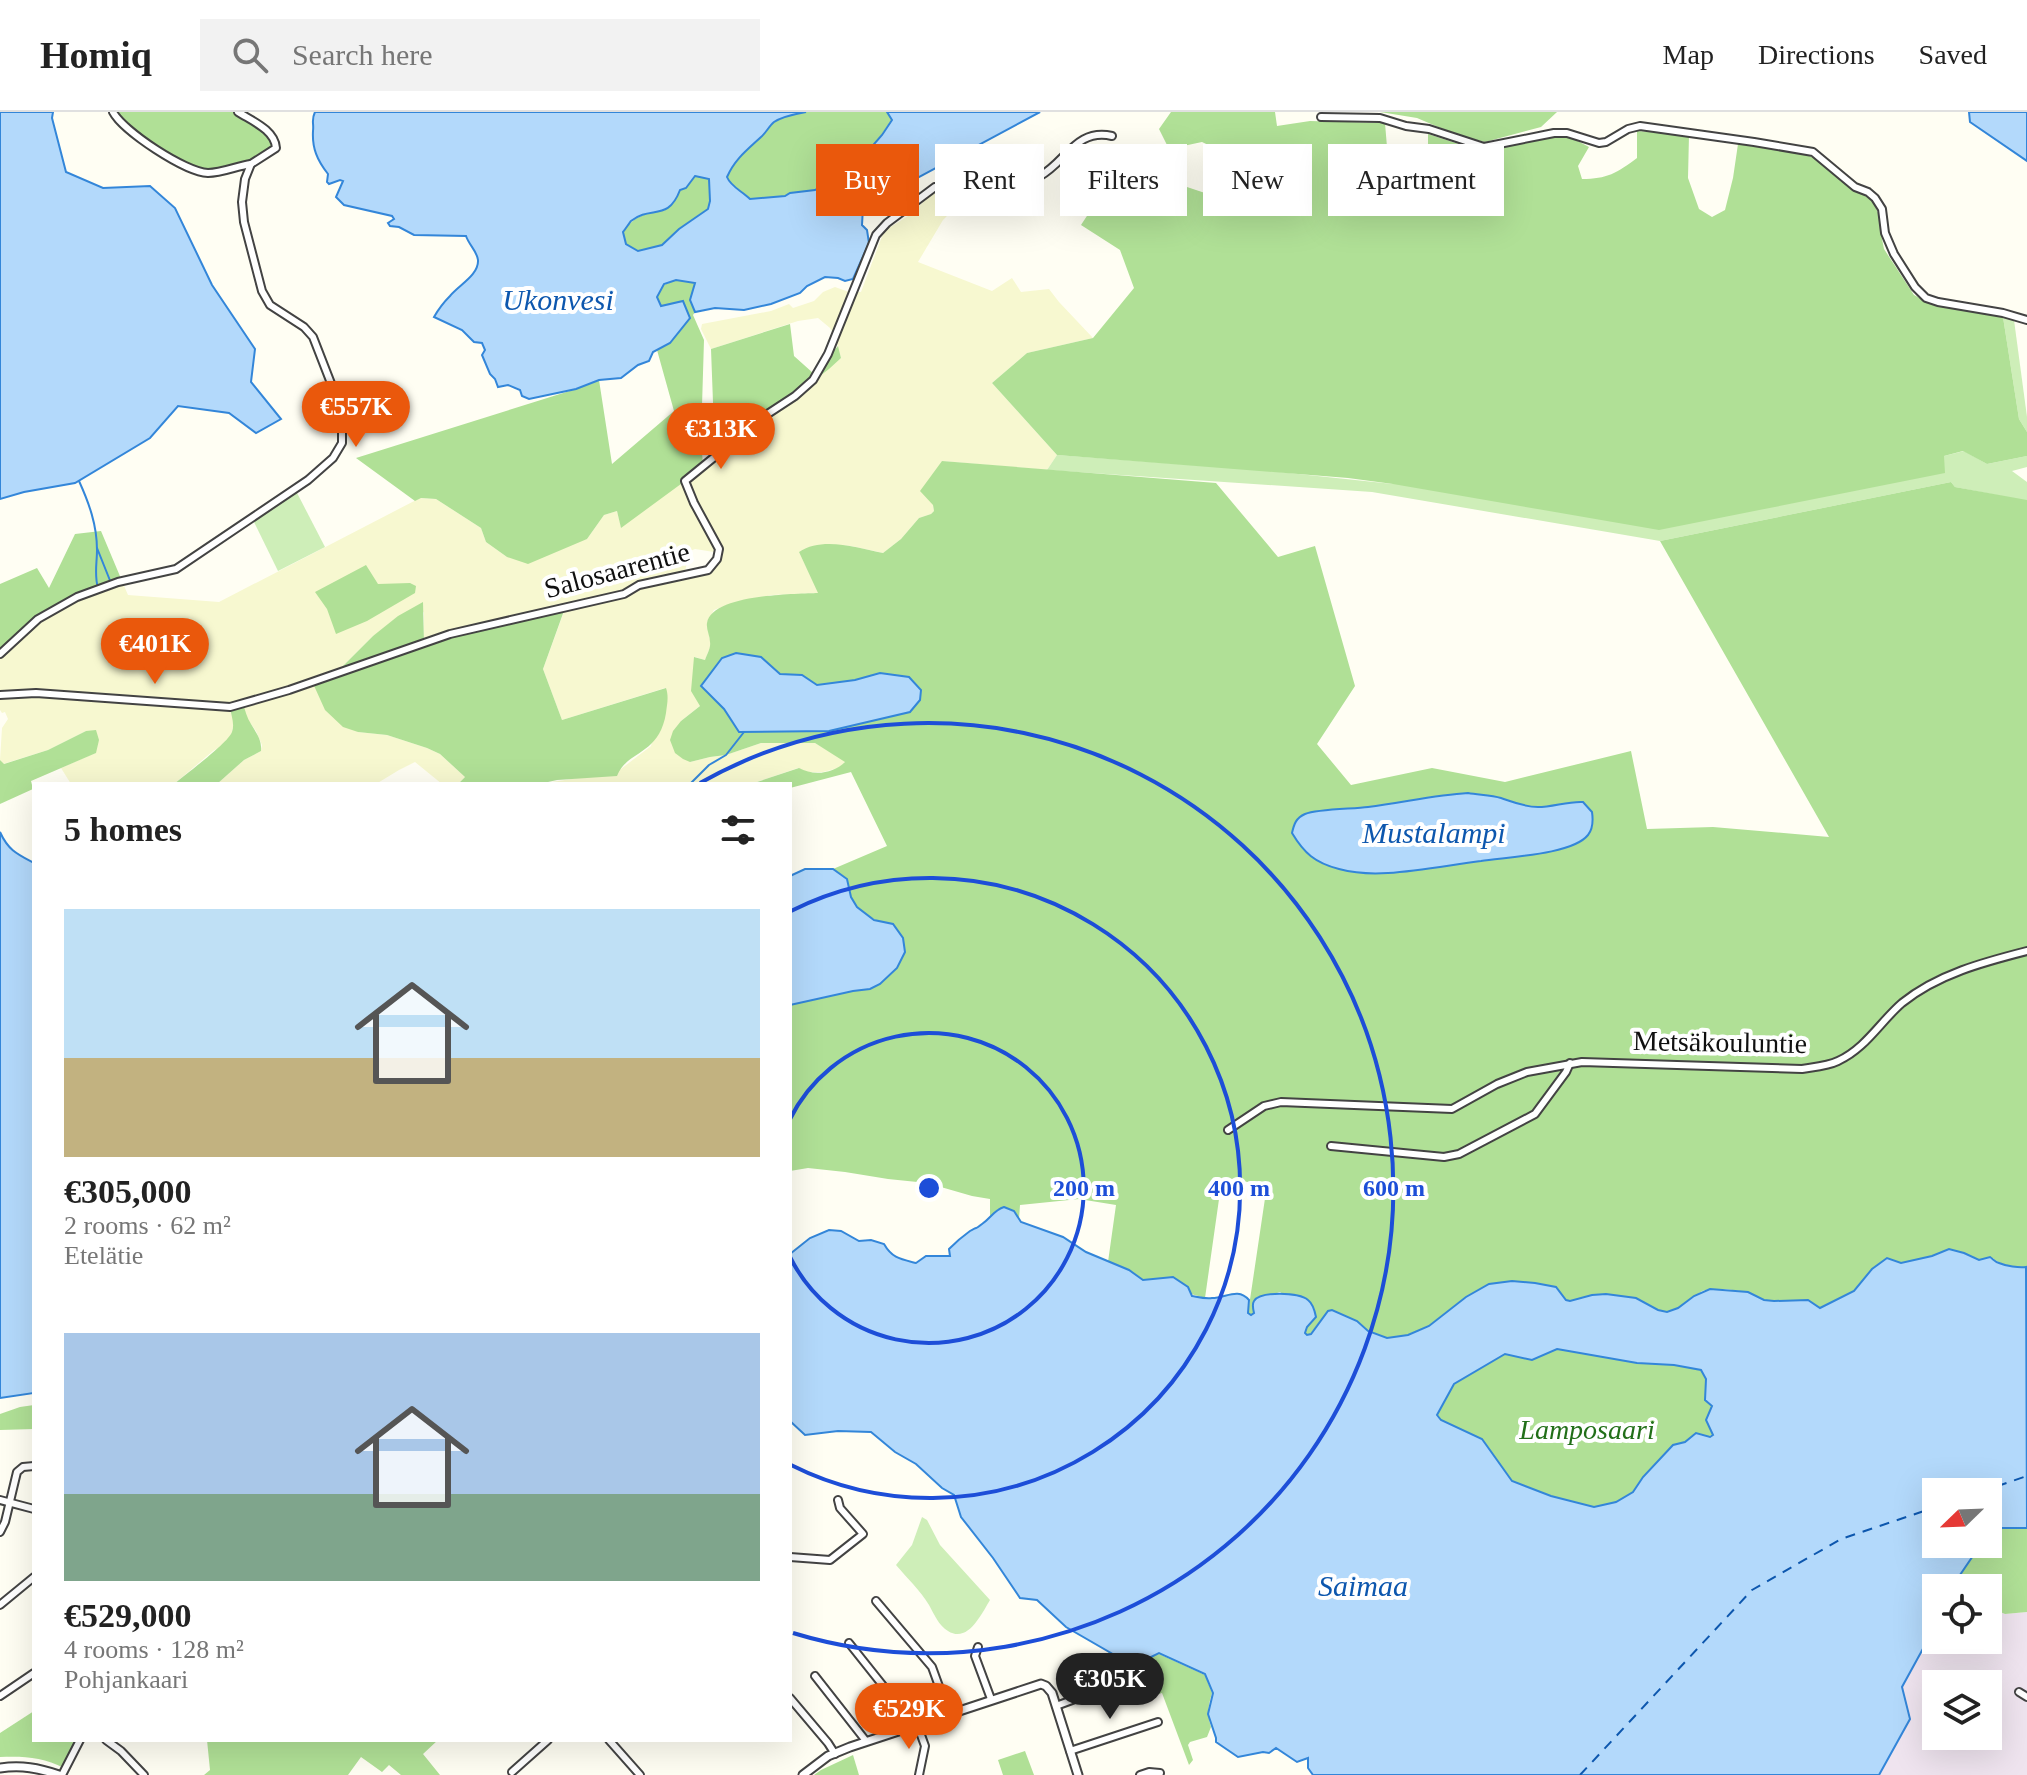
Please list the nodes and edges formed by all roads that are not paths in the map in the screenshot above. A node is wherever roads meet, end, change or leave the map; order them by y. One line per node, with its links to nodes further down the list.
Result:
1 (113, 112): 5 (street)
2 (238, 112): 5 (street)
3 (1321, 117): 6 (street)
4 (1112, 136): 8 (street, Salosaarentie)
5 (251, 164): 7 (street)
6 (2027, 320)
7 (0, 654)
8 (0, 695)
9 (2027, 951): 10 (street, Metsäkouluntie)
10 (1570, 1063): 11 (street, Metsäkouluntie); 12 (street)
11 (1228, 1130)
12 (1331, 1146)
13 (32, 1466): 16 (street)
14 (0, 1500): 16 (street)
15 (838, 1500): 19 (street)
16 (10, 1503): 17 (street); 18 (street)
17 (32, 1508)
18 (0, 1532)
19 (792, 1557)
20 (32, 1579): 22 (street)
21 (876, 1601): 34 (street)
22 (0, 1605)
23 (849, 1643): 37 (street)
24 (978, 1647): 31 (street)
25 (32, 1674): 29 (street)
26 (815, 1676): 38 (street)
27 (1137, 1676): 33 (street)
28 (2019, 1692): 30 (street)
29 (0, 1696)
30 (2027, 1697)
31 (991, 1699): 33 (street); 34 (street)
32 (792, 1700): 44 (street)
33 (1056, 1706): 43 (street)
34 (949, 1714): 36 (street)
35 (1158, 1722): 43 (street)
36 (917, 1724): 37 (street); 52 (street)
37 (907, 1728): 38 (street)
38 (866, 1741): 44 (street)
39 (79, 1742): 48 (street)
40 (109, 1742): 49 (street)
41 (546, 1742): 46 (street)
42 (611, 1742): 50 (street)
43 (1070, 1751): 53 (street)
44 (835, 1754): 51 (street)
45 (0, 1768): 48 (street)
46 (512, 1772)
47 (1160, 1773): 54 (street)
48 (61, 1775)
49 (144, 1775)
50 (640, 1775)
51 (803, 1775)
52 (919, 1775)
53 (1078, 1775)
54 (1140, 1775)

